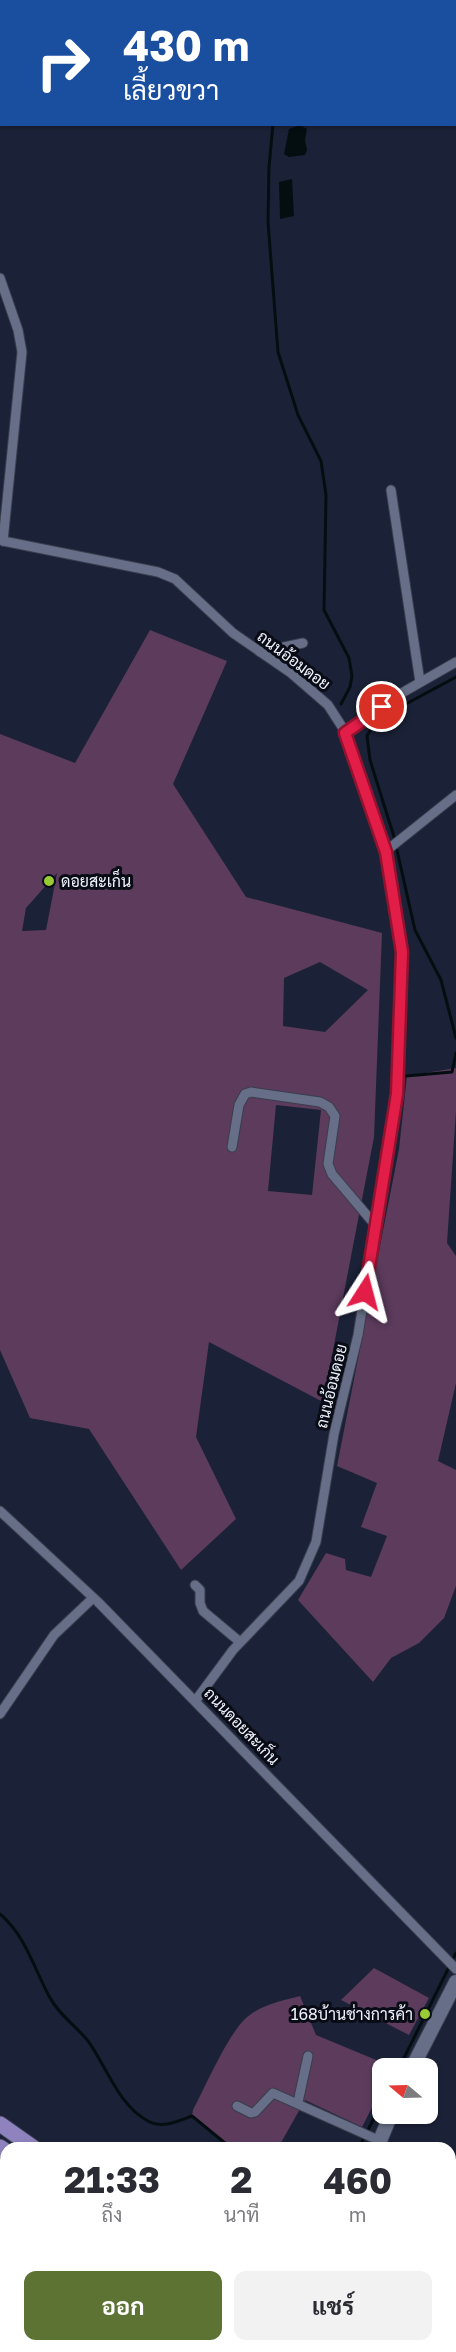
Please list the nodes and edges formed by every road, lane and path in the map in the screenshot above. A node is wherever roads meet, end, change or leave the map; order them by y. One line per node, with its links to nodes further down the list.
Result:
1 (0, 278): 3 (street)
2 (391, 490): 7 (street)
3 (2, 542): 5 (street, ถนนอ้อมดอย)
4 (303, 643): 5 (street)
5 (260, 652): 8 (street, ถนนอ้อมดอย)
6 (456, 662): 7 (street)
7 (420, 682): 8 (street)
8 (345, 733): 10 (street, ถนนอ้อมดอย)
9 (456, 795): 10 (street)
10 (386, 852): 12 (street, ถนนอ้อมดอย)
11 (232, 1147): 12 (street)
12 (376, 1226): 16 (street, ถนนอ้อมดอย)
13 (0, 1511): 15 (street, ถนนดอยสะเก็น)
14 (195, 1585): 16 (street)
15 (93, 1598): 17 (street, ถนนดอยสะเก็น); 18 (street)
16 (240, 1642): 17 (street, ถนนอ้อมดอย)
17 (196, 1700): 19 (street, ถนนดอยสะเก็น)
18 (0, 1714)
19 (456, 1969)
20 (456, 1982): 22 (main road)
21 (308, 2056): 23 (street)
22 (417, 2058)
23 (298, 2102): 24 (street); 27 (street)
24 (237, 2106)
25 (0, 2124): 28 (main road)
26 (383, 2124): 27 (main road)
27 (372, 2139)
28 (26, 2142)

